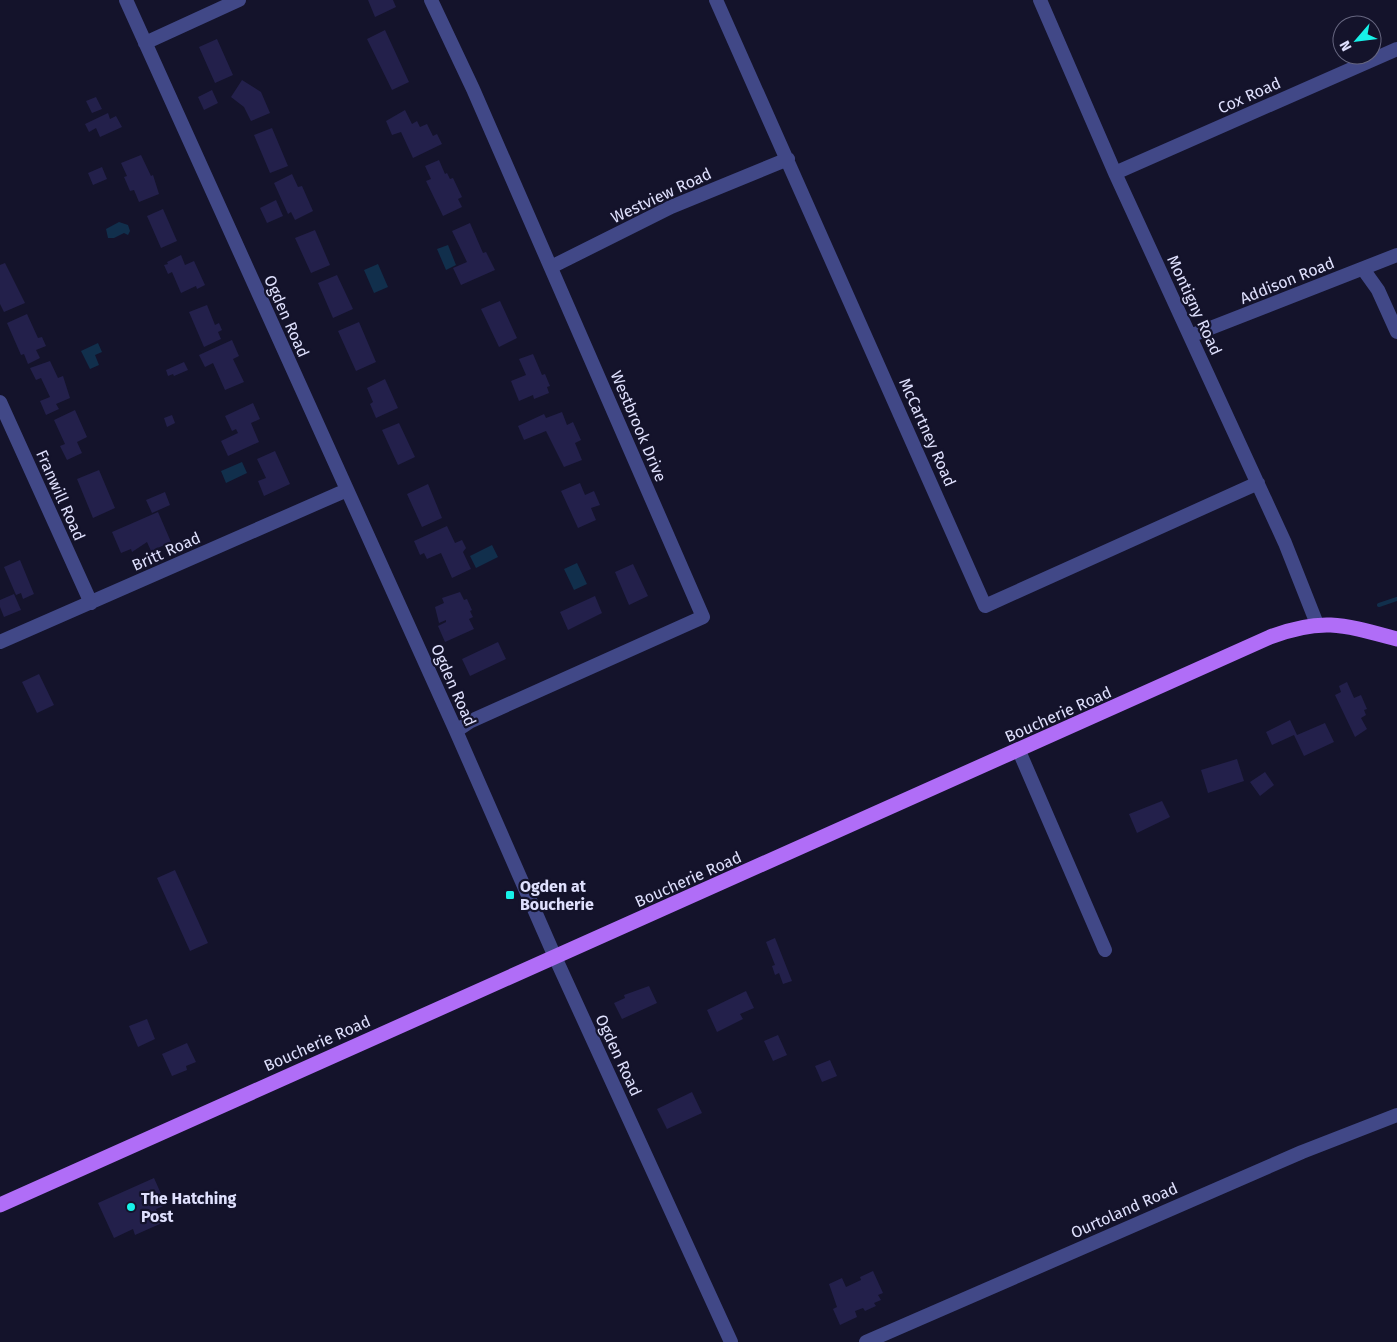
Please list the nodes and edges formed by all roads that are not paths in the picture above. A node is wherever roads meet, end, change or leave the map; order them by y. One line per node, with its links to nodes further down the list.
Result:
1 (126, 0): 6 (street, Ogden Road)
2 (239, 0): 6 (street)
3 (431, 0): 11 (street, Westbrook Drive)
4 (716, 0): 8 (street, McCartney Road)
5 (1040, 0): 9 (street, Montigny Road)
6 (145, 43): 17 (street, Ogden Road)
7 (1397, 49): 9 (street, Cox Road)
8 (788, 159): 11 (street, Westview Road); 16 (street, McCartney Road)
9 (1115, 173): 14 (street, Montigny Road)
10 (1397, 255): 12 (street, Addison Road)
11 (551, 267): 22 (street, Westbrook Drive)
12 (1363, 269): 13 (street); 14 (street, Addison Road)
13 (1397, 332)
14 (1190, 336): 16 (street, Montigny Road)
15 (0, 402): 18 (street, Franwill Road)
16 (1258, 484): 19 (street, Montigny Road)
17 (347, 490): 18 (street, Britt Road); 22 (street, Ogden Road)
18 (91, 603): 21 (street, Britt Road)
19 (1317, 624): 20 (main road, Boucherie Road); 23 (main road, Boucherie Road)
20 (1397, 639)
21 (0, 642)
22 (456, 731): 25 (street, Ogden Road)
23 (1019, 751): 24 (street); 25 (main road, Boucherie Road)
24 (1105, 950)
25 (555, 957): 27 (main road, Boucherie Road); 28 (street, Ogden Road)
26 (1397, 1115): 29 (street, Ourtoland Road)
27 (0, 1205)
28 (732, 1342)
29 (866, 1342)

